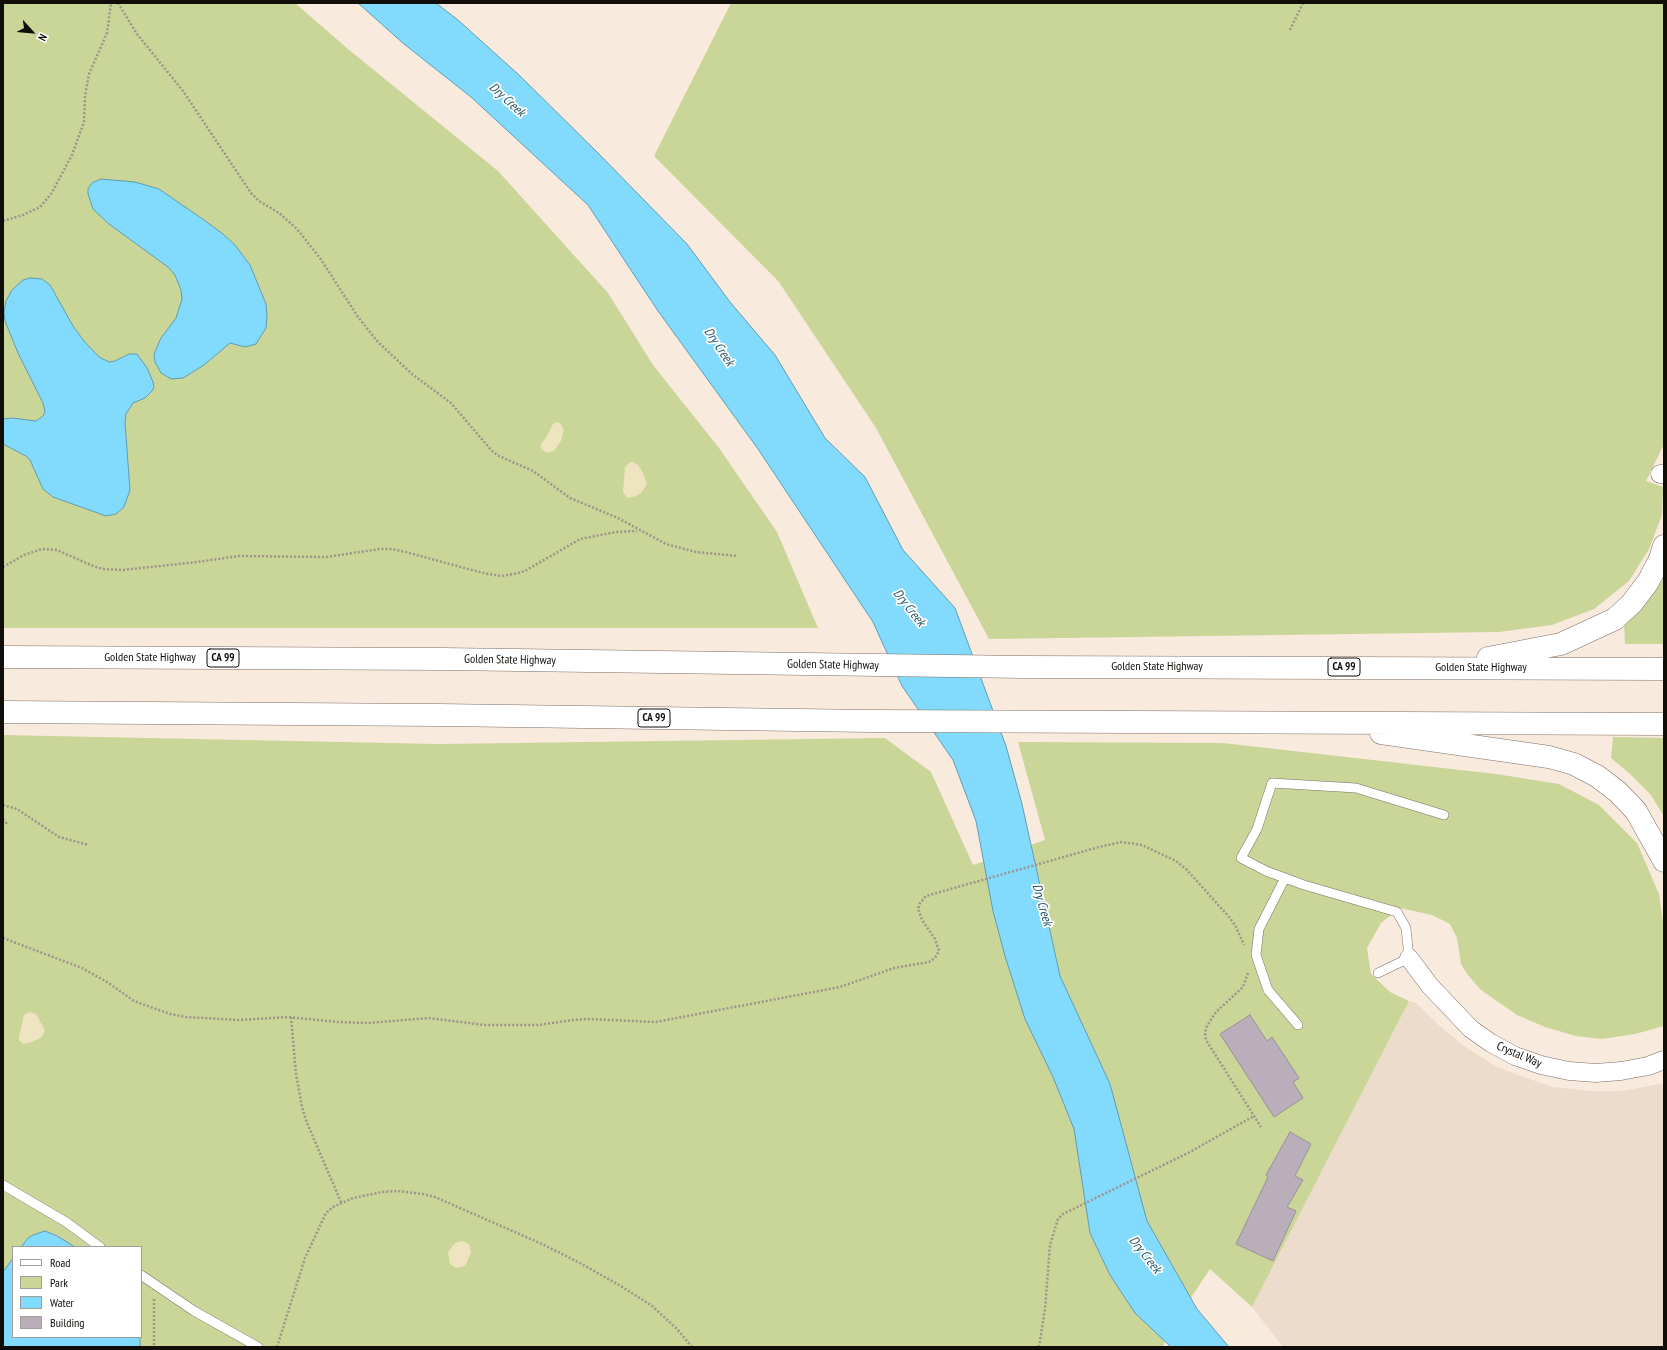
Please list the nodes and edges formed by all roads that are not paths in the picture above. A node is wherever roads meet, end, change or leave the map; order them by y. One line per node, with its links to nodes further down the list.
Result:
1 (1664, 546): 3 (highway)
2 (3, 657): 3 (highway, Golden State Highway / CA 99)
3 (1438, 667): 4 (highway, Golden State Highway / CA 99)
4 (1664, 669)
5 (3, 712): 6 (highway, CA 99)
6 (1299, 721): 7 (highway, CA 99); 9 (highway)
7 (1664, 724)
8 (1444, 815): 10 (lane)
9 (1664, 861)
10 (1286, 878): 11 (lane); 13 (lane)
11 (1409, 958): 12 (lane); 14 (street, Crystal Way)
12 (1378, 973)
13 (1298, 1025)
14 (1664, 1060)
15 (3, 1185): 16 (lane)
16 (99, 1246)
17 (142, 1276): 18 (lane)
18 (258, 1347)

